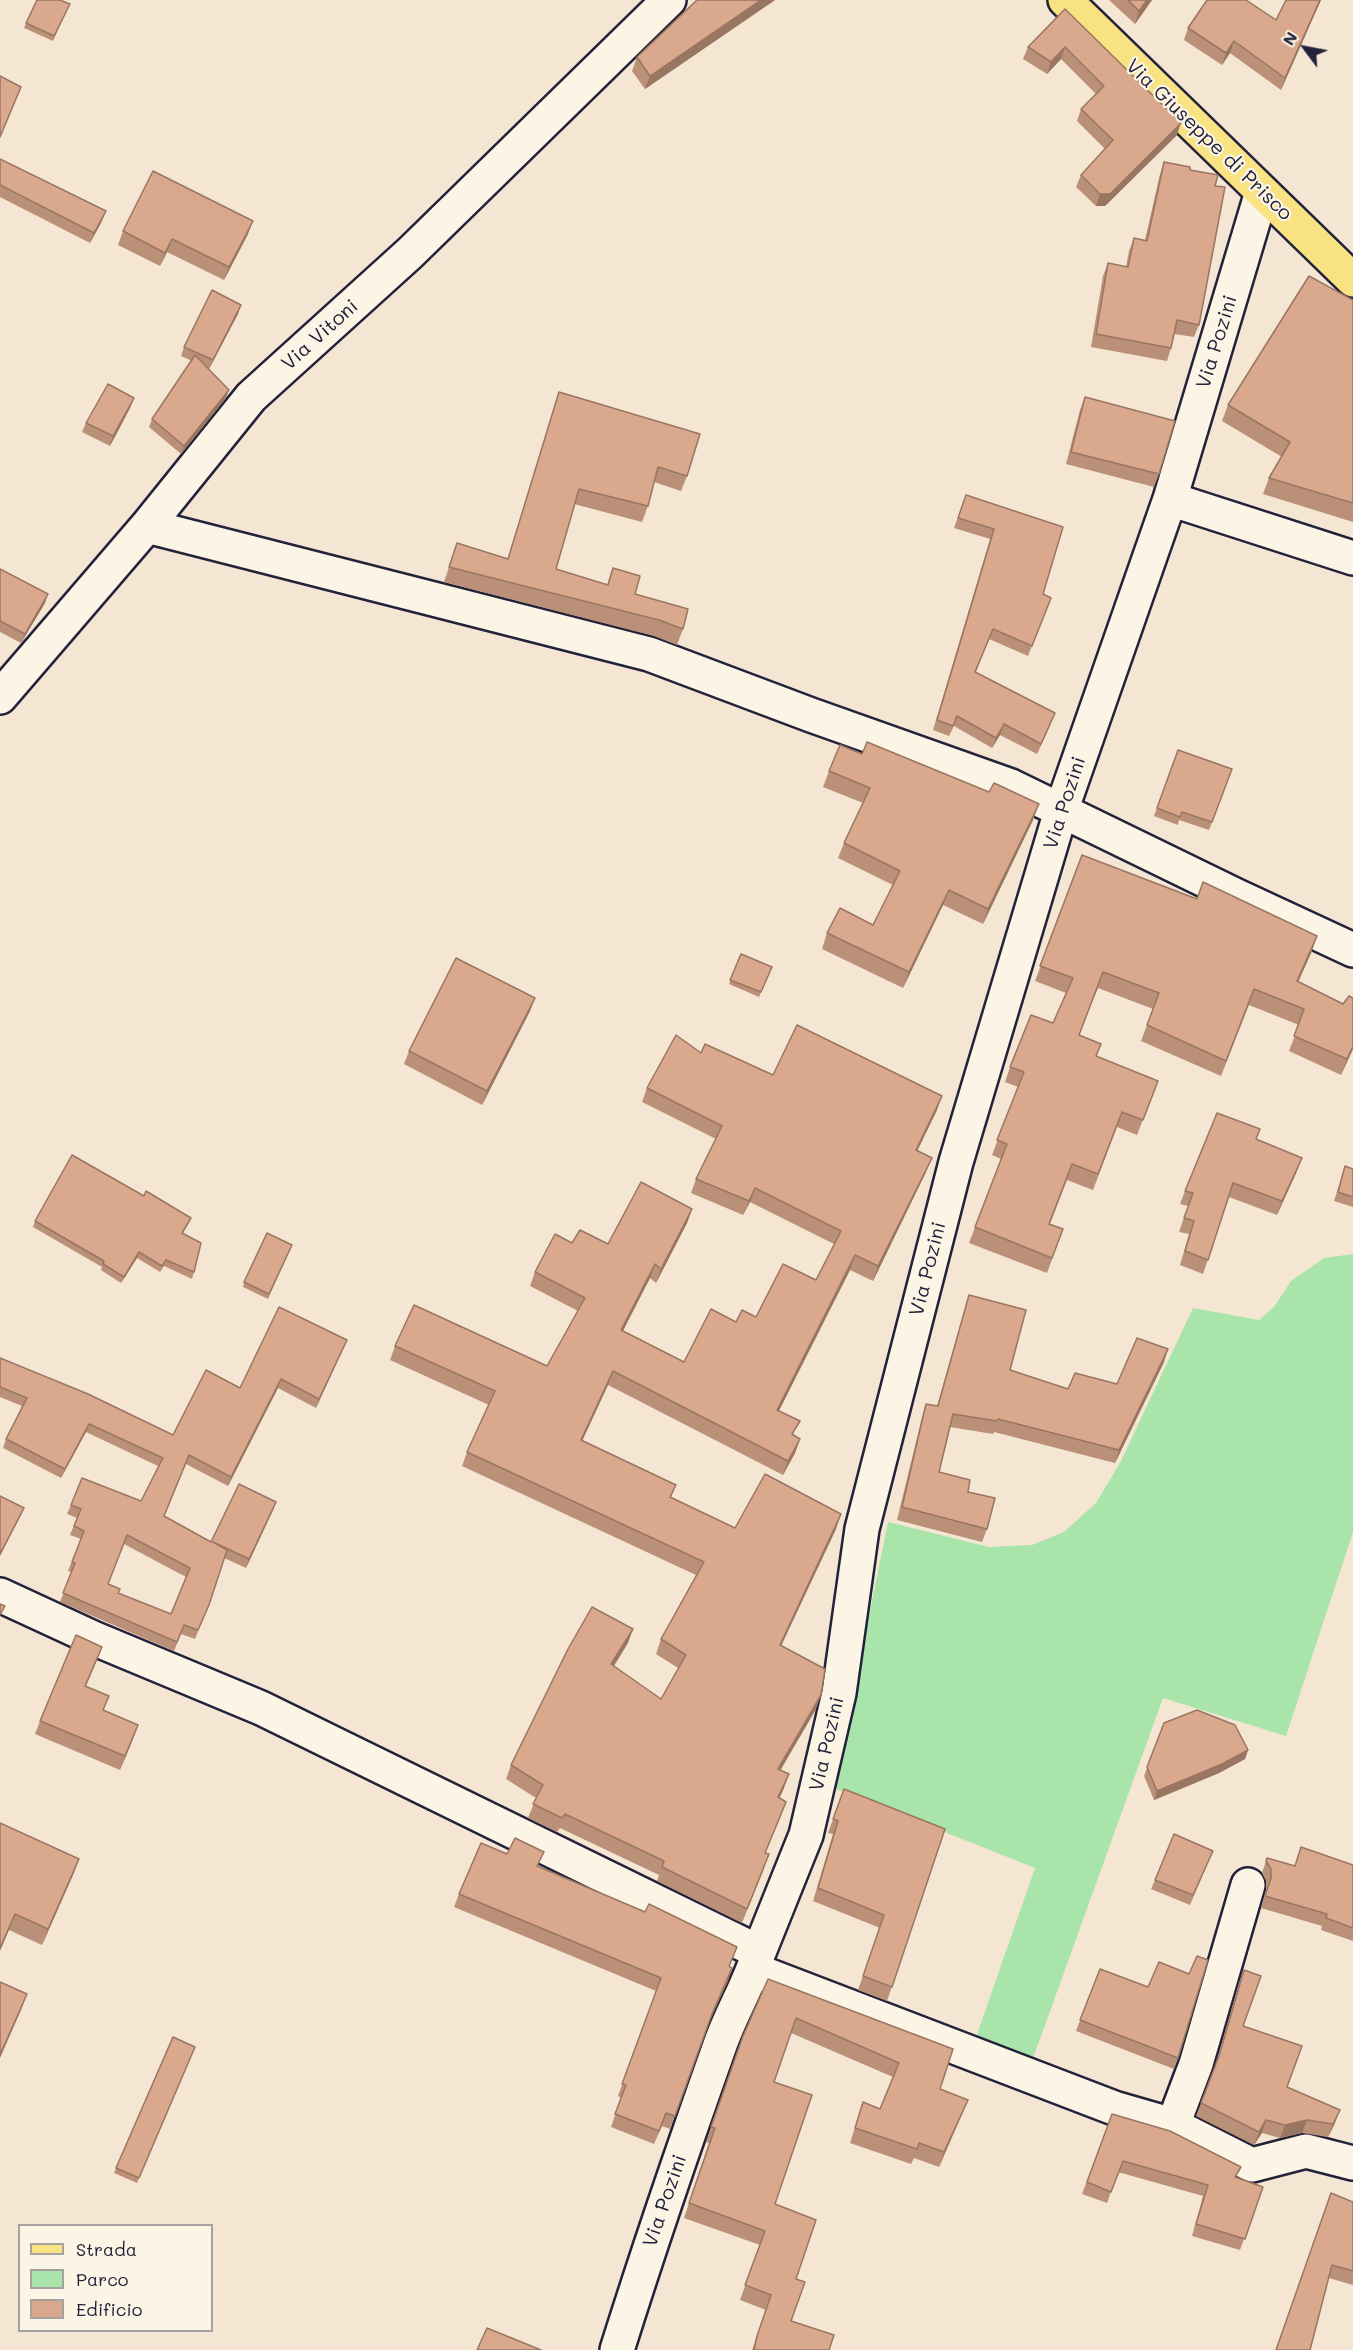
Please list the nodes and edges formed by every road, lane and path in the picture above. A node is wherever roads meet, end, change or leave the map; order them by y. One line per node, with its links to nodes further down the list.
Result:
1 (669, 0): 6 (street, Via Vitoni)
2 (1065, 0): 3 (main road, Via Giuseppe di Prisco)
3 (1262, 192): 4 (main road, Via Giuseppe di Prisco); 5 (street, Via Pozini)
4 (1353, 280)
5 (1170, 499): 7 (street); 9 (street, Via Pozini)
6 (147, 526): 8 (street, Via Vitoni); 9 (street)
7 (1353, 558)
8 (0, 697)
9 (1061, 811): 10 (street); 13 (street, Via Pozini)
10 (1353, 950)
11 (0, 1595): 13 (street)
12 (1248, 1885): 14 (street)
13 (756, 1961): 14 (street); 16 (street, Via Pozini)
14 (1173, 2125): 15 (street)
15 (1353, 2163)
16 (617, 2350)

